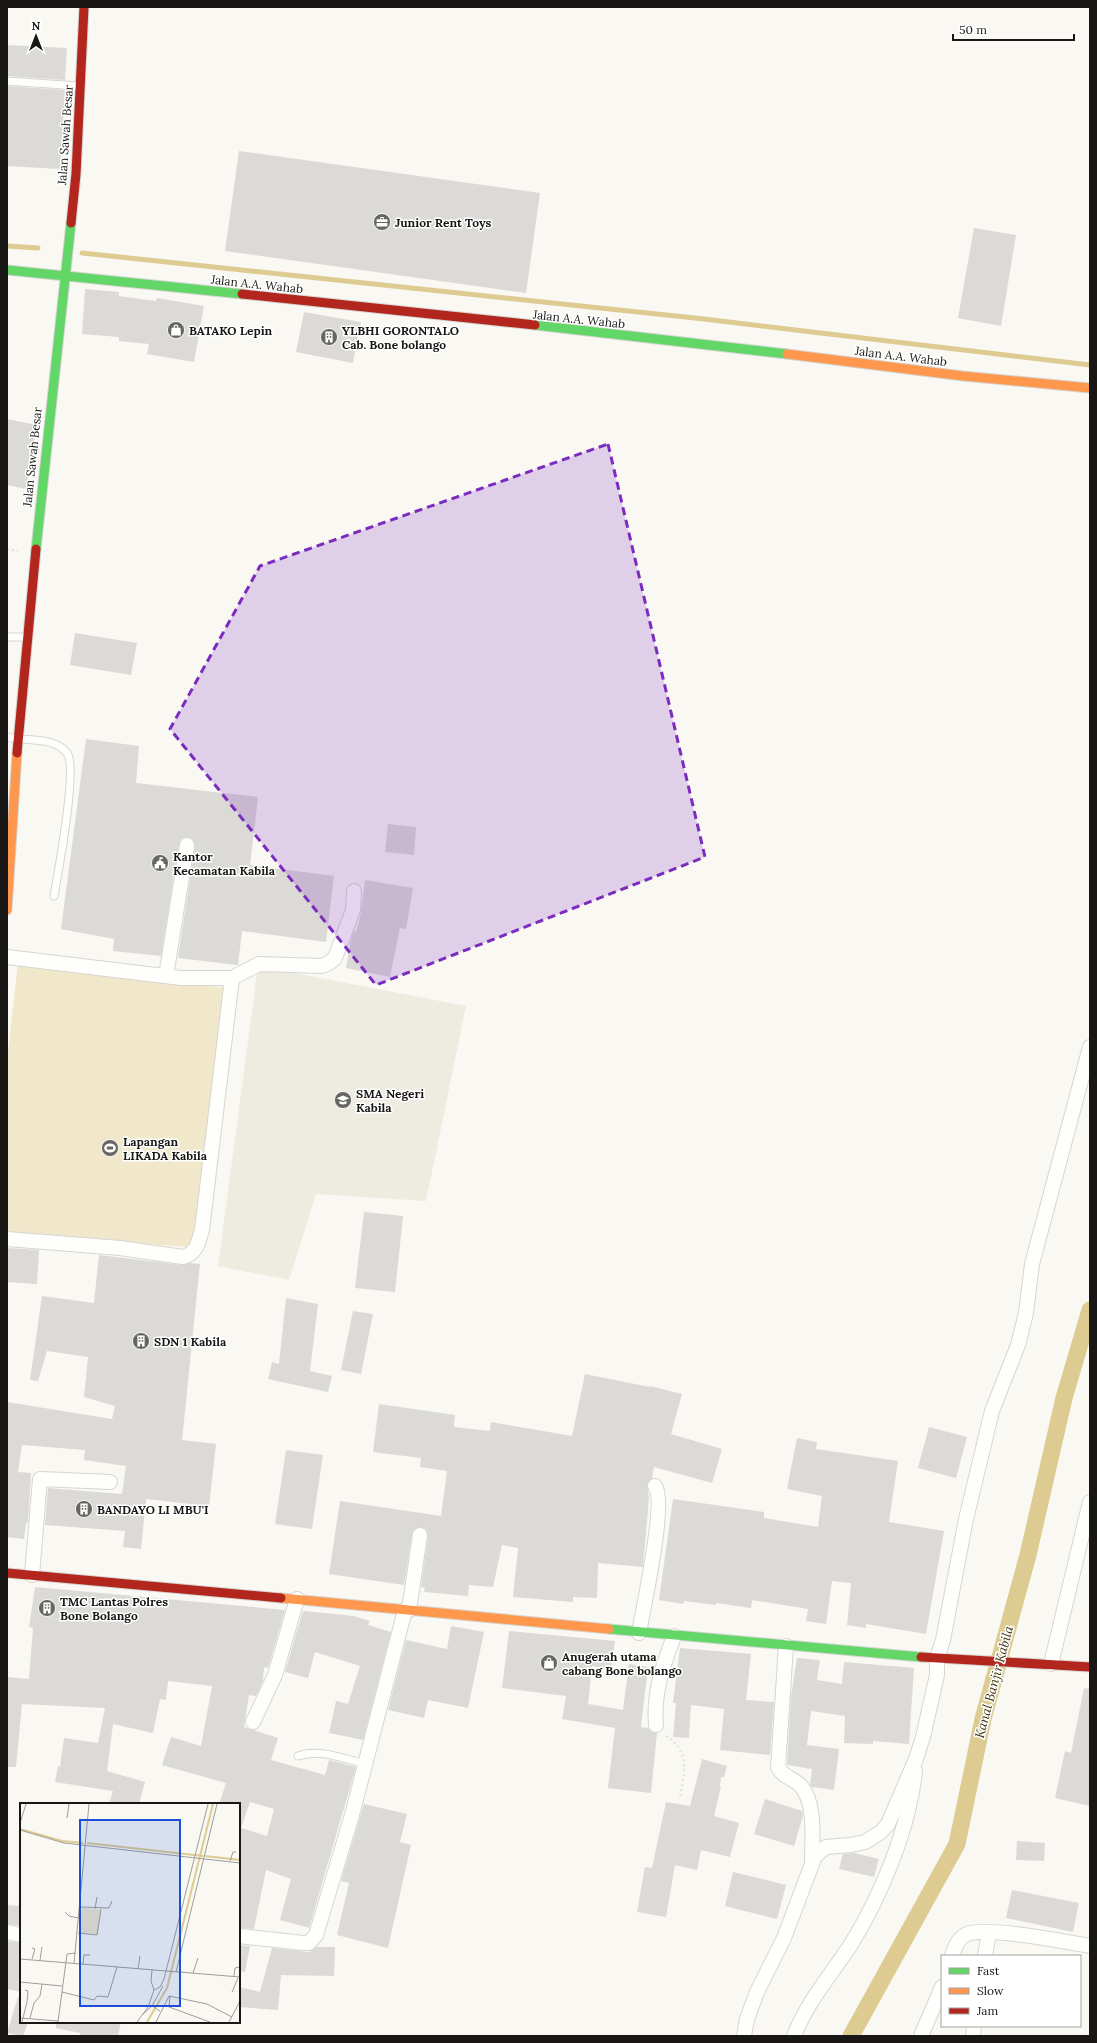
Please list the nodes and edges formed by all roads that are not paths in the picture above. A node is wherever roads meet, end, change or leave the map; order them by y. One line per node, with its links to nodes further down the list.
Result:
1 (84, 7): 3 (main road, Jalan Sawah Besar)
2 (7, 82): 3 (lane)
3 (80, 86): 5 (main road, Jalan Sawah Besar)
4 (7, 270): 5 (main road, Jalan A.A. Wahab)
5 (65, 275): 6 (main road, Jalan A.A. Wahab); 8 (main road, Jalan Sawah Besar)
6 (1090, 388)
7 (7, 637): 8 (lane)
8 (28, 637): 10 (main road, Jalan Sawah Besar)
9 (7, 737): 10 (lane)
10 (18, 740): 13 (lane); 14 (main road, Jalan Sawah Besar)
11 (188, 845): 16 (street)
12 (354, 891): 17 (street)
13 (54, 896)
14 (7, 910)
15 (7, 957): 16 (street)
16 (166, 976): 17 (street)
17 (232, 978): 19 (street)
18 (1090, 1047): 31 (street)
19 (7, 1239)
20 (110, 1482): 25 (street)
21 (655, 1486): 28 (street)
22 (1090, 1502): 32 (street)
23 (420, 1535): 27 (street)
24 (7, 1573): 25 (main road)
25 (32, 1575): 26 (main road)
26 (297, 1599): 27 (main road); 34 (street)
27 (407, 1610): 28 (main road); 38 (street)
28 (639, 1632): 29 (main road)
29 (674, 1636): 30 (main road); 35 (street)
30 (786, 1646): 31 (main road); 39 (street)
31 (942, 1658): 32 (main road); 37 (street)
32 (1047, 1664): 33 (main road)
33 (1090, 1667)
34 (253, 1722)
35 (656, 1725)
36 (298, 1756): 38 (lane)
37 (916, 1759): 39 (street); 49 (street)
38 (365, 1764): 43 (street)
39 (812, 1861): 48 (street)
40 (7, 1932): 42 (street)
41 (989, 1933): 44 (street); 45 (street); 46 (street)
42 (20, 1935)
43 (240, 1936)
44 (1090, 1946)
45 (952, 1955)
46 (985, 1955)
47 (941, 1989): 50 (street)
48 (744, 2036)
49 (794, 2036)
50 (921, 2036)

